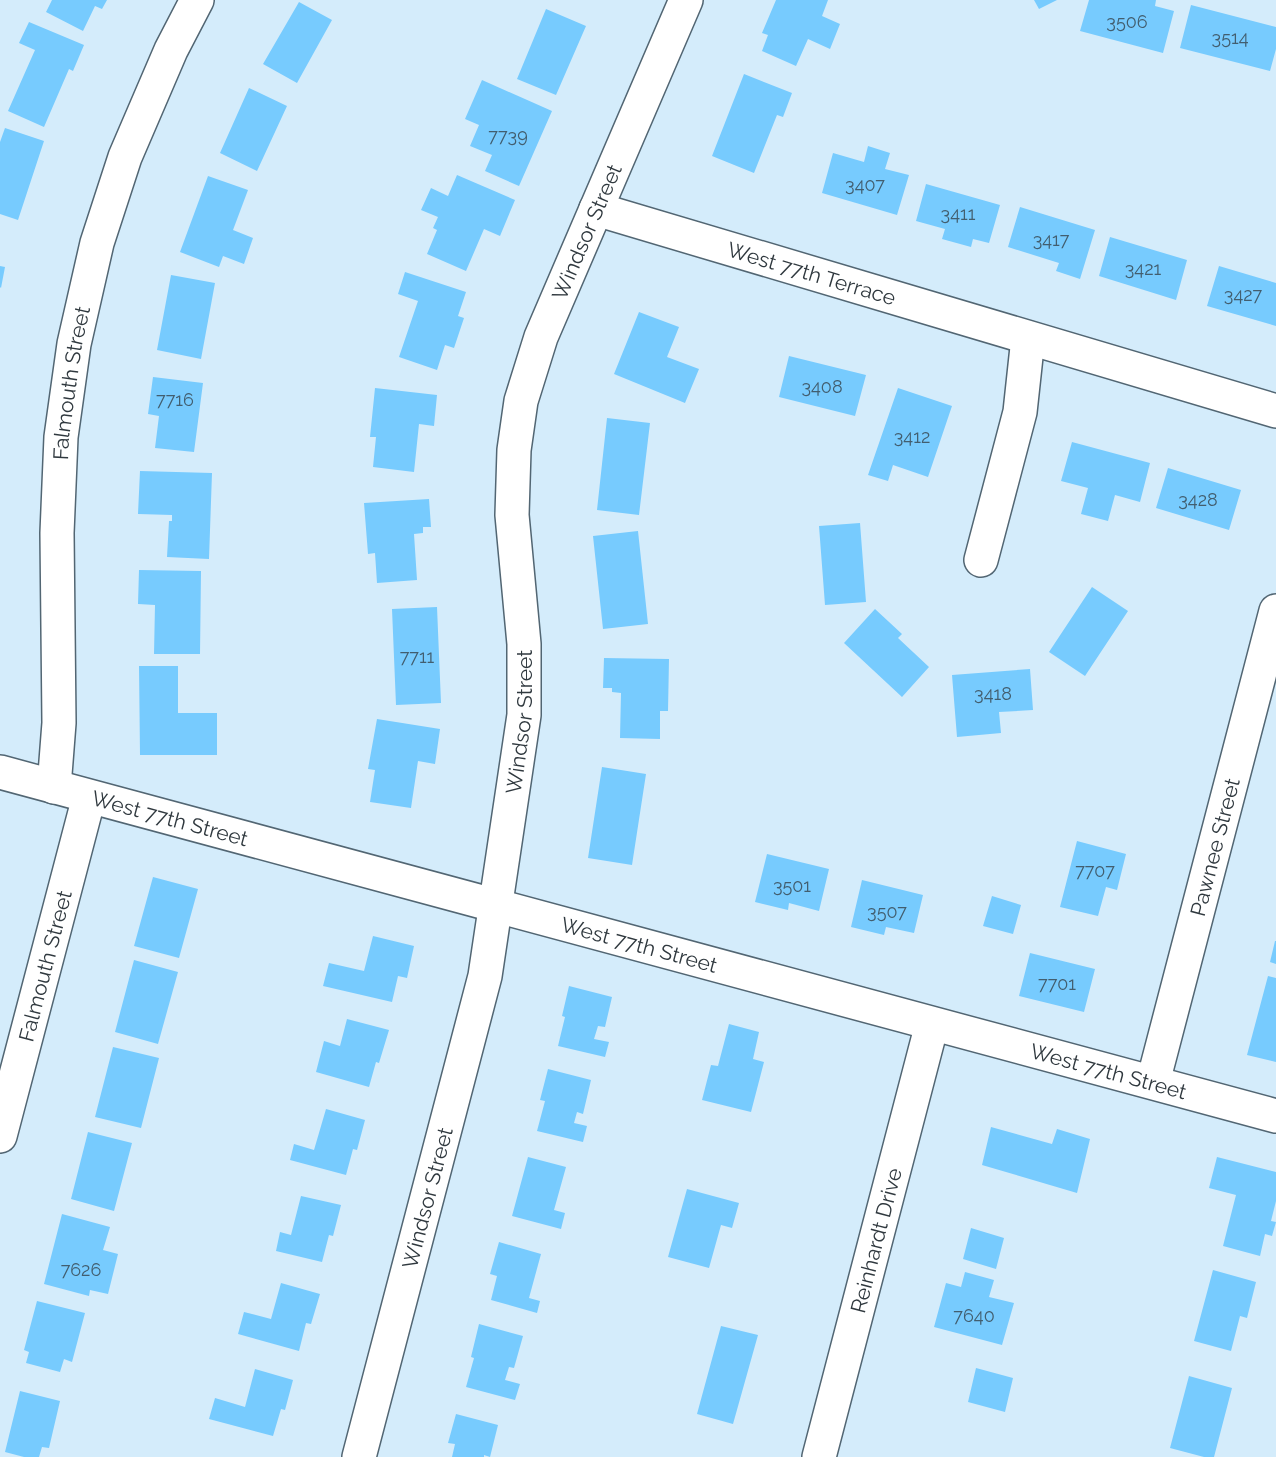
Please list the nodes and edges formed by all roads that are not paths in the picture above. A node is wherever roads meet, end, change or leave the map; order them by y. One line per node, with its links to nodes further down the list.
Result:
1 (196, 0): 9 (street, Falmouth Street)
2 (686, 0): 3 (street, Windsor Street)
3 (596, 209): 4 (street, West 77th Terrace); 11 (street, Windsor Street)
4 (1028, 338): 5 (street, West 77th Terrace); 6 (street)
5 (1276, 411)
6 (981, 560)
7 (1276, 611): 13 (street, Pawnee Street)
8 (0, 772): 9 (street, West 77th Street)
9 (54, 787): 10 (street, West 77th Street)
10 (89, 796): 11 (street, West 77th Street); 15 (street, Falmouth Street)
11 (495, 906): 12 (street, West 77th Street); 16 (street, Windsor Street)
12 (932, 1024): 13 (street, West 77th Street); 17 (street, Reinhardt Drive)
13 (1152, 1083): 14 (street, West 77th Street)
14 (1276, 1116)
15 (0, 1136)
16 (359, 1457)
17 (819, 1457)

